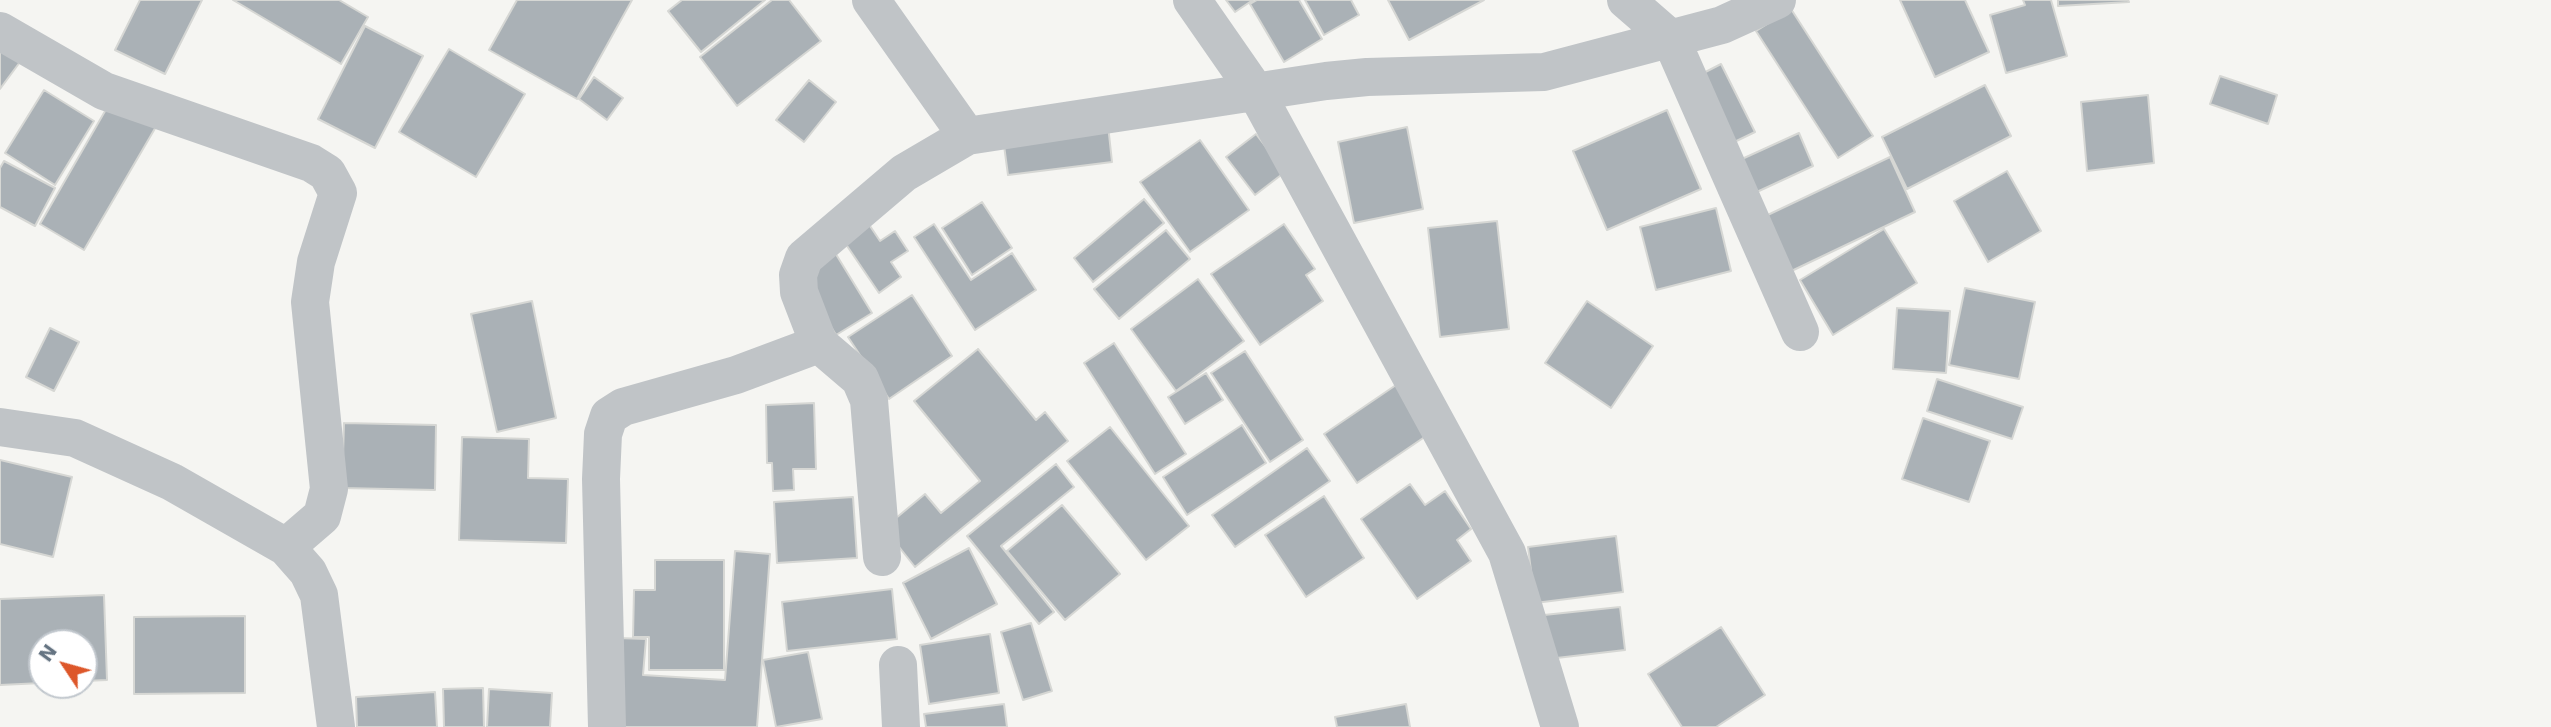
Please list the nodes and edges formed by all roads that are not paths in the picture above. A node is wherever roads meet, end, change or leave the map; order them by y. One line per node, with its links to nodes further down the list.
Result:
1 (871, 0): 8 (street)
2 (1192, 0): 7 (street)
3 (1626, 0): 6 (street)
4 (1777, 0): 6 (street)
5 (0, 31): 12 (street)
6 (1671, 39): 7 (street); 9 (street)
7 (1256, 92): 8 (street); 18 (street)
8 (967, 135): 10 (street)
9 (1800, 332)
10 (819, 344): 13 (street); 16 (street)
11 (0, 427): 12 (street)
12 (286, 547): 15 (street)
13 (882, 557)
14 (898, 665): 17 (street)
15 (336, 727)
16 (607, 727)
17 (901, 727)
18 (1560, 727)

